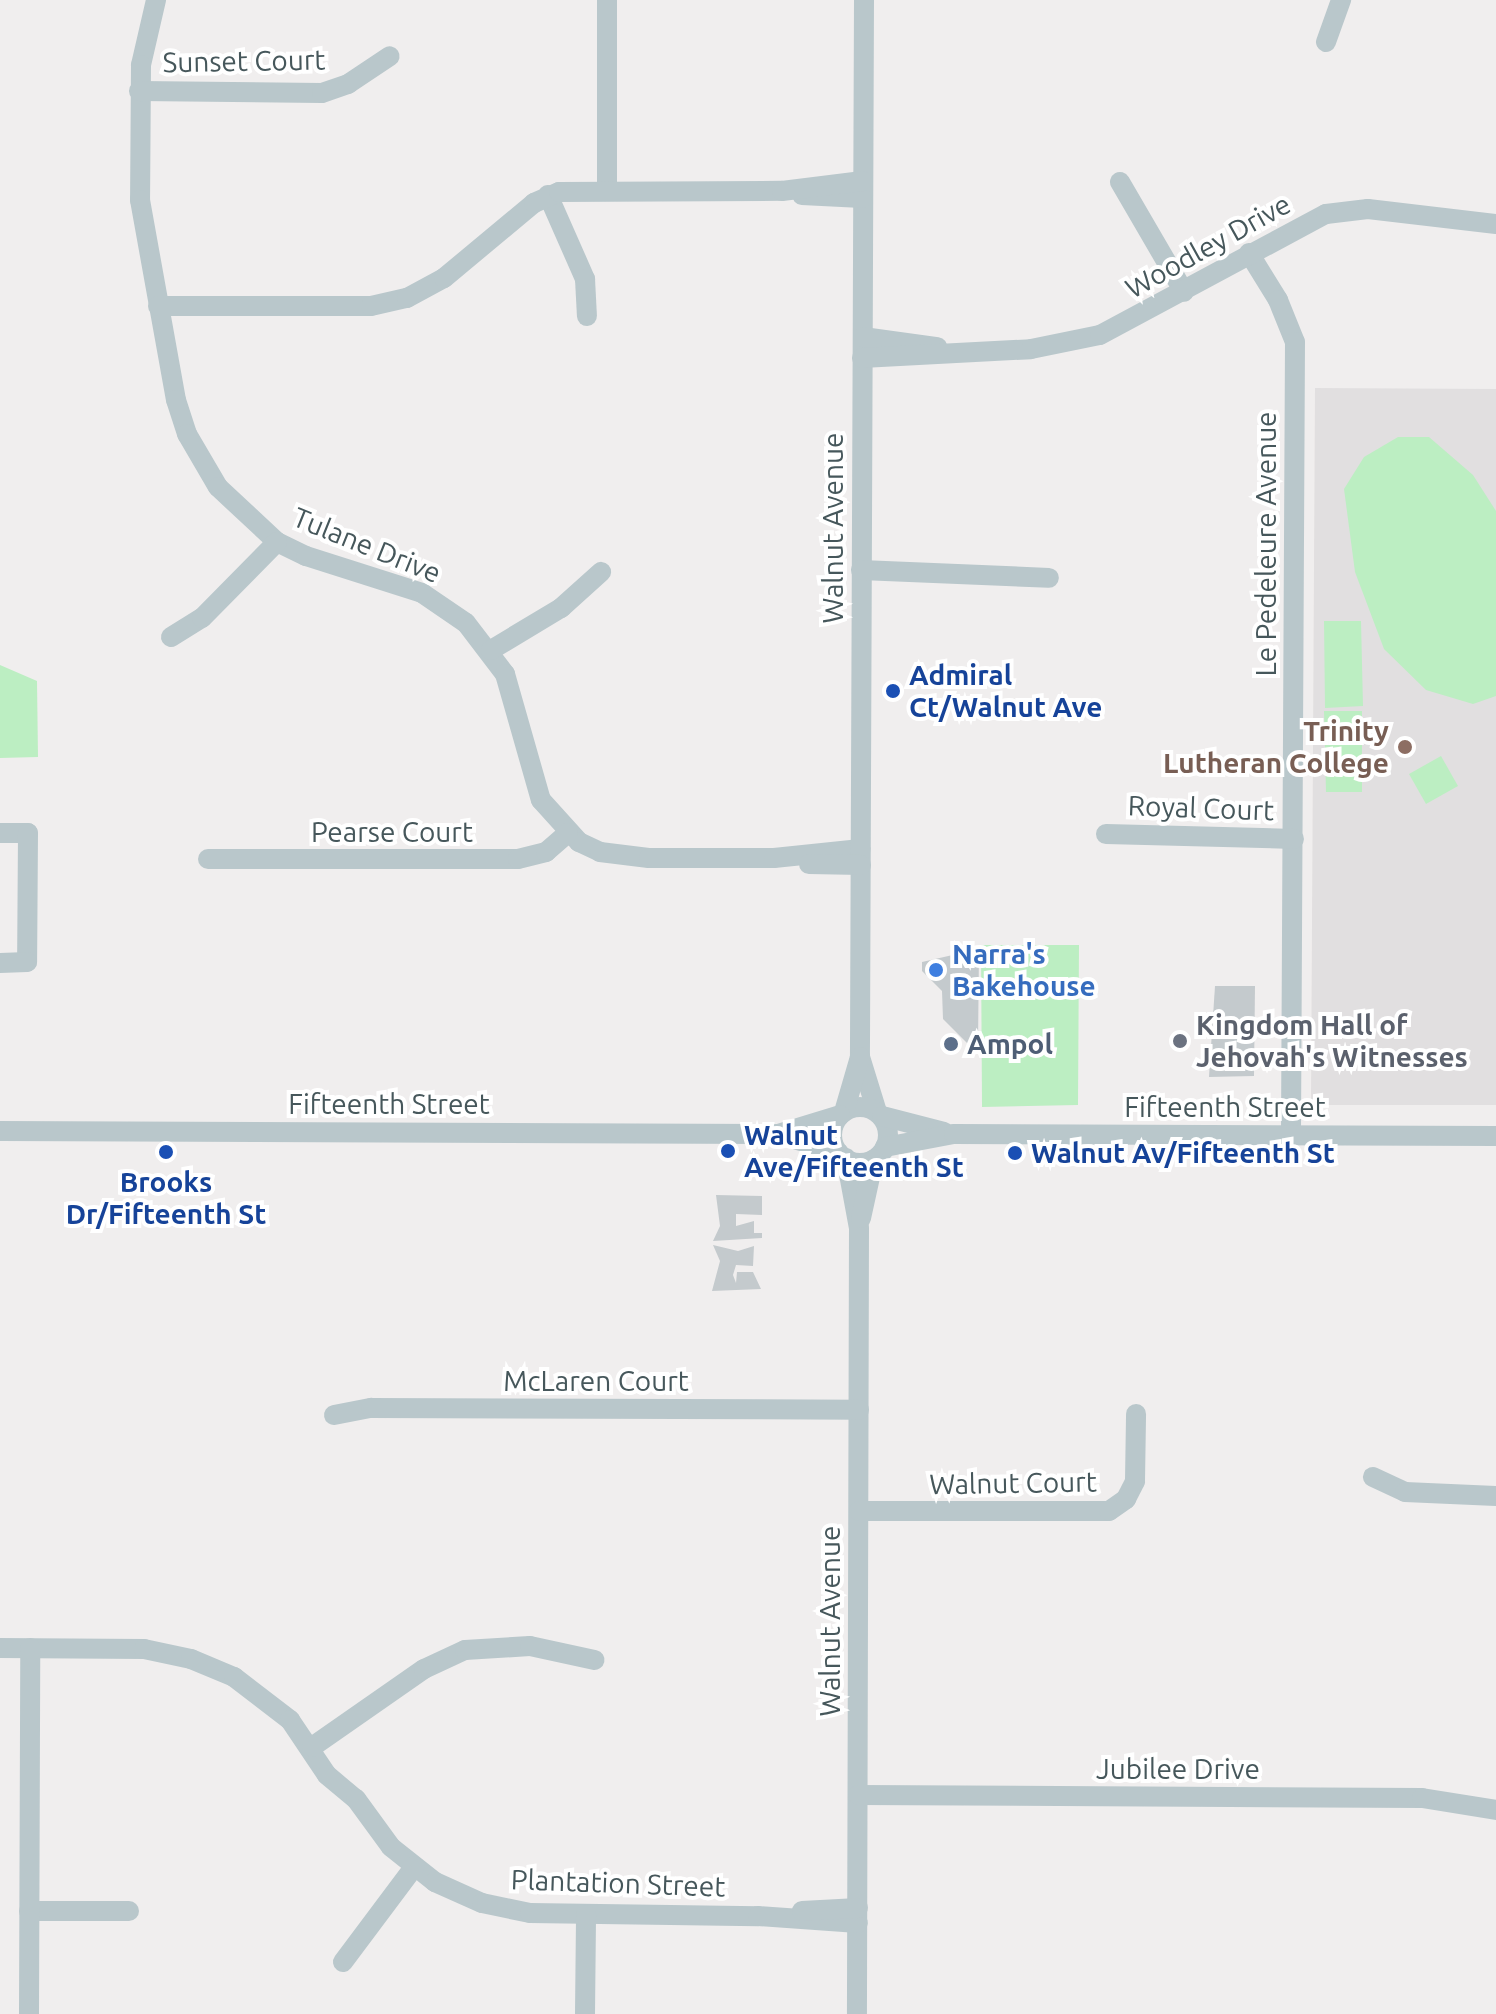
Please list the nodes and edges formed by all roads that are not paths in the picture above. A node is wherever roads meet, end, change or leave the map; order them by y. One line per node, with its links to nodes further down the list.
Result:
1 (607, 0): 10 (street)
2 (864, 0): 9 (street, Walnut Avenue)
3 (1341, 0): 5 (street)
4 (151, 2): 7 (street, Tulane Drive)
5 (1326, 42)
6 (390, 56): 7 (street, Sunset Court)
7 (139, 91): 15 (street, Tulane Drive)
8 (1120, 182): 14 (street)
9 (862, 189): 10 (street); 17 (street, Walnut Avenue)
10 (607, 190): 11 (street)
11 (548, 195): 15 (street); 16 (street)
12 (1496, 224): 13 (street, Woodley Drive)
13 (1249, 253): 14 (street, Woodley Drive); 29 (street, Le Pedeleure Avenue)
14 (1184, 292): 18 (street, Woodley Drive)
15 (158, 306): 20 (street, Tulane Drive)
16 (587, 316)
17 (863, 337): 18 (street, Woodley Drive); 19 (street, Walnut Avenue)
18 (949, 350): 19 (street, Woodley Drive)
19 (862, 358): 21 (street, Walnut Avenue)
20 (277, 542): 24 (street); 25 (street, Tulane Drive)
21 (861, 570): 23 (street); 30 (street, Walnut Avenue)
22 (601, 572): 25 (street)
23 (1049, 578)
24 (171, 637)
25 (491, 650): 27 (street, Tulane Drive)
26 (0, 833): 32 (street)
27 (568, 833): 30 (street, Tulane Drive); 31 (street, Pearse Court)
28 (1106, 834): 29 (street, Royal Court)
29 (1294, 839): 39 (street, Le Pedeleure Avenue)
30 (861, 857): 33 (street, Walnut Avenue)
31 (208, 859)
32 (0, 963)
33 (860, 1057): 34 (street, Walnut Avenue); 35 (street, Walnut Avenue)
34 (842, 1114): 35 (street); 37 (street, Fifteenth Street); 42 (street)
35 (879, 1114): 38 (street, Fifteenth Street); 41 (street)
36 (0, 1131): 37 (street, Fifteenth Street)
37 (778, 1134): 42 (street, Fifteenth Street)
38 (954, 1134): 39 (street, Fifteenth Street); 41 (street, Fifteenth Street)
39 (1291, 1135): 40 (street, Fifteenth Street)
40 (1496, 1136)
41 (880, 1153): 42 (street); 43 (street, Walnut Avenue)
42 (842, 1156): 43 (street, Walnut Avenue)
43 (859, 1228): 44 (street, Walnut Avenue)
44 (859, 1410): 46 (street, McLaren Court); 49 (street, Walnut Avenue)
45 (1136, 1414): 49 (street, Walnut Court)
46 (334, 1415)
47 (1373, 1477): 48 (street)
48 (1496, 1496)
49 (859, 1511): 54 (street, Walnut Avenue)
50 (0, 1648): 51 (street, Plantation Street)
51 (30, 1648): 53 (street, Plantation Street); 57 (street)
52 (595, 1660): 53 (street)
53 (312, 1747): 56 (street, Plantation Street)
54 (858, 1795): 55 (street, Jubilee Drive); 60 (street, Walnut Avenue)
55 (1496, 1810)
56 (414, 1867): 59 (street, Plantation Street); 61 (street)
57 (29, 1911): 58 (street); 62 (street)
58 (129, 1911)
59 (586, 1915): 60 (street, Plantation Street); 63 (street)
60 (858, 1916): 64 (street, Walnut Avenue)
61 (343, 1962)
62 (29, 2014)
63 (585, 2014)
64 (857, 2014)

